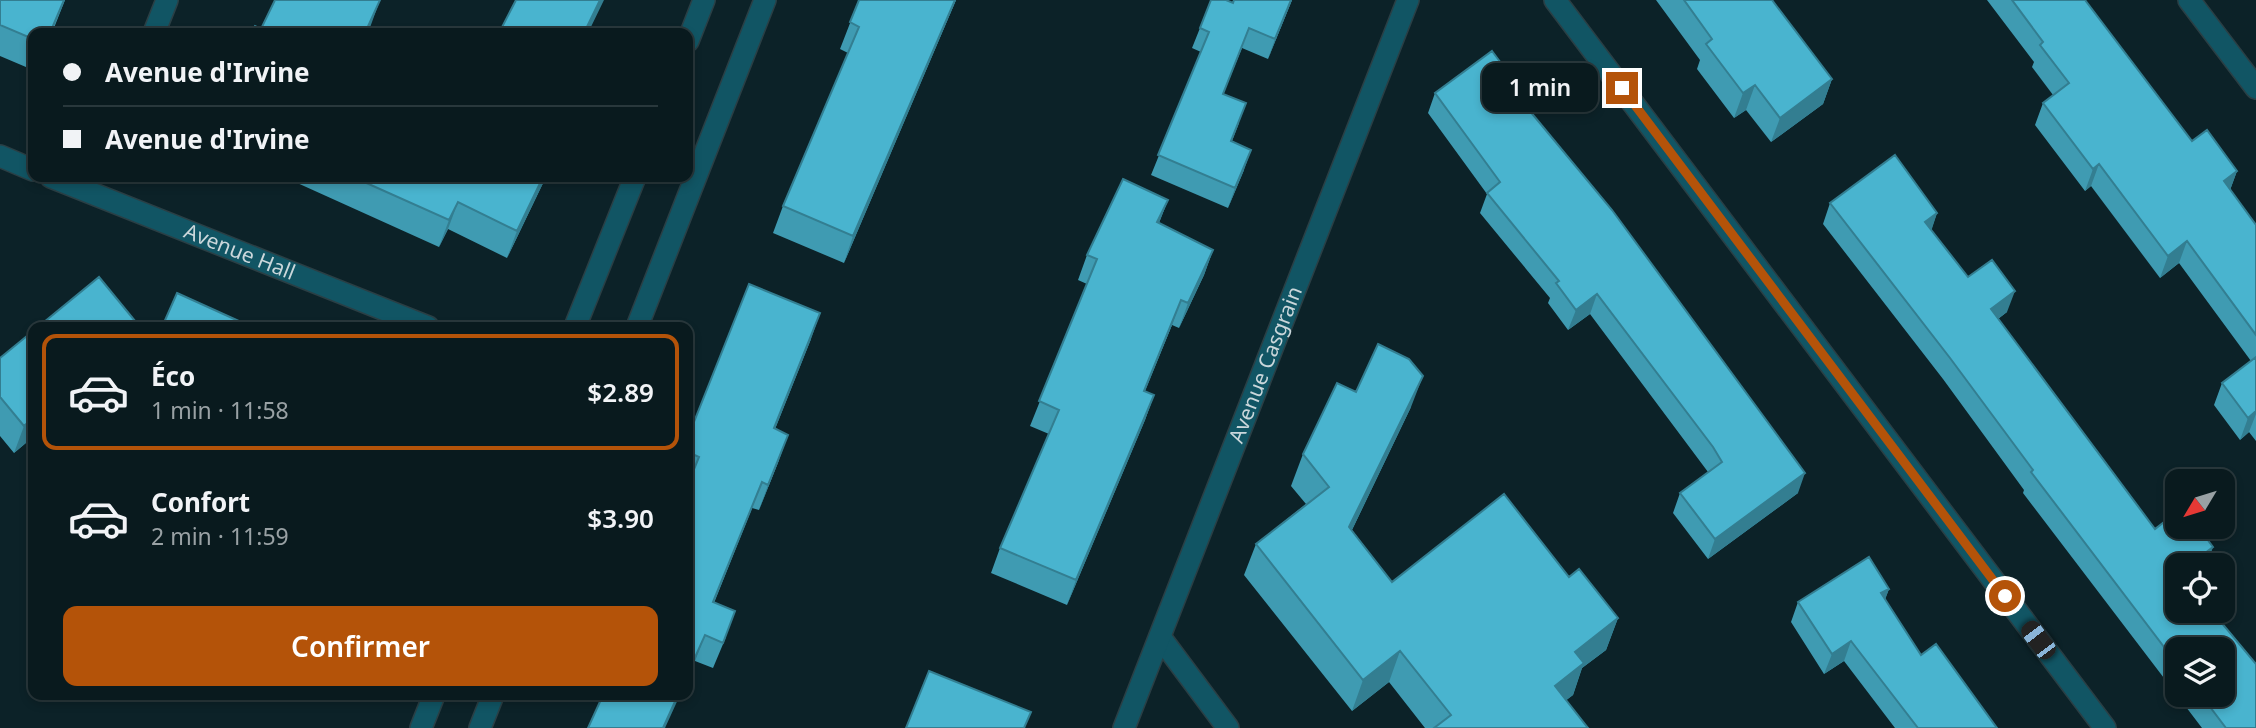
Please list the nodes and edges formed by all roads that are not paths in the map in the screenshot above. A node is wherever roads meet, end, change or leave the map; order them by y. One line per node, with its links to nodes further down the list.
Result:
1 (167, 0): 7 (street)
2 (704, 0): 8 (street)
3 (765, 0): 16 (street)
4 (1408, 0): 17 (street, Avenue Casgrain)
5 (1555, 0): 24 (street)
6 (2189, 0): 9 (street)
7 (157, 28)
8 (693, 28)
9 (2256, 88)
10 (0, 156): 11 (street)
11 (28, 168)
12 (633, 182): 15 (street)
13 (95, 185): 14 (street, Avenue Hall)
14 (416, 322)
15 (577, 322)
16 (639, 322)
17 (1160, 637): 22 (street, Avenue Casgrain); 23 (street)
18 (432, 700): 20 (street)
19 (491, 700): 21 (street)
20 (421, 728)
21 (480, 728)
22 (1124, 728)
23 (1228, 728)
24 (2105, 728)

